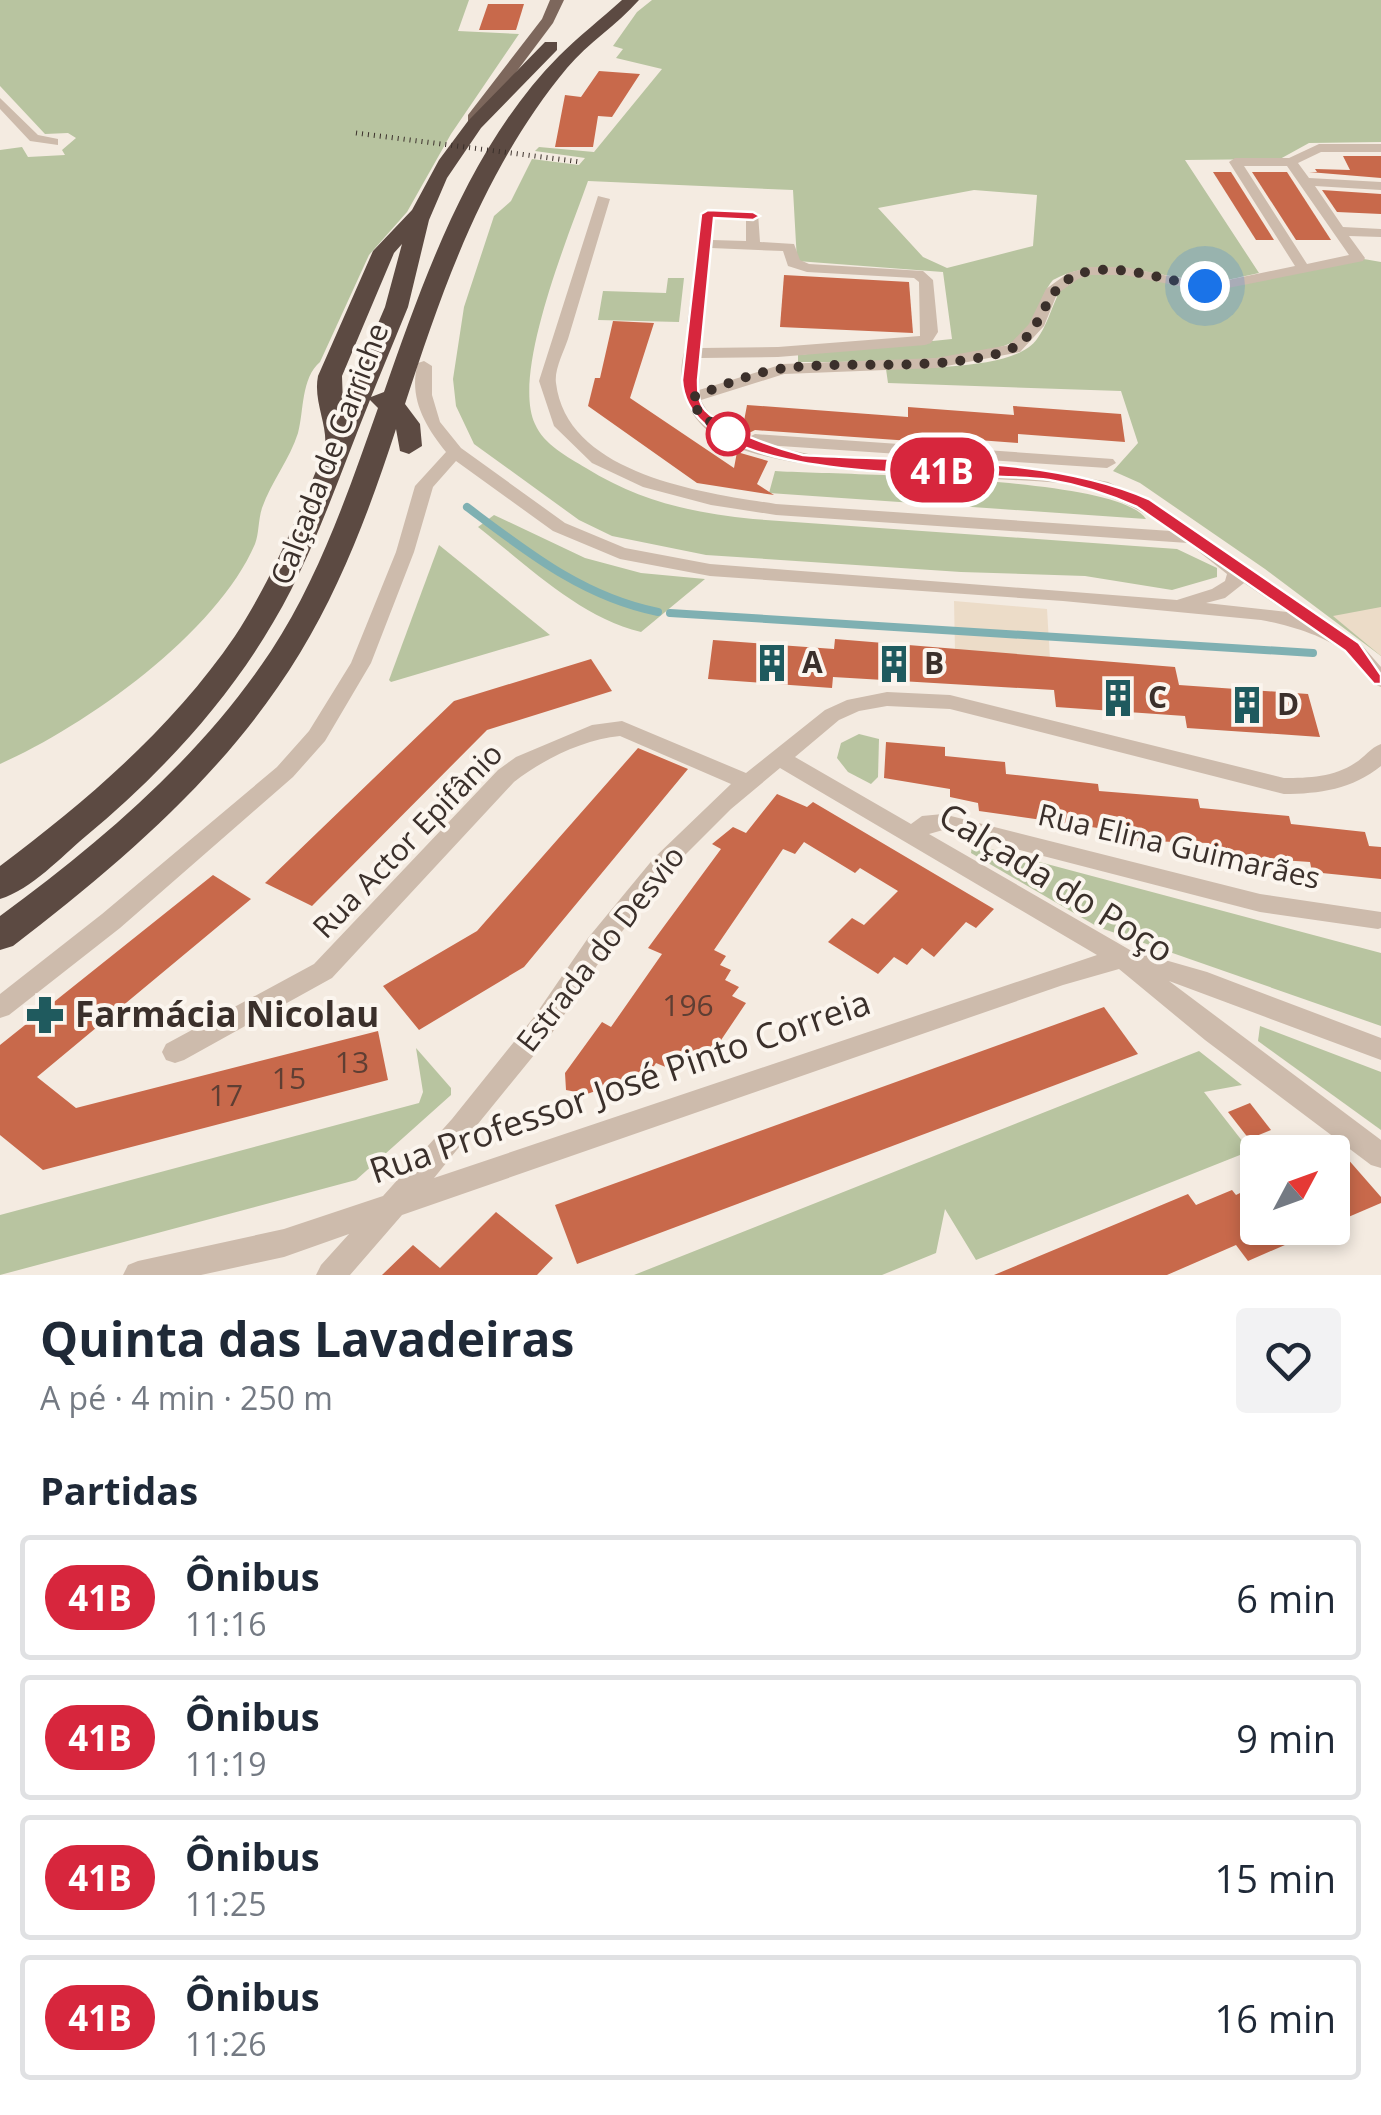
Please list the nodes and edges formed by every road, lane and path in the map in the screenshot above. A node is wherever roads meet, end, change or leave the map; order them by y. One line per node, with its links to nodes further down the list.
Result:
1 (558, 0): 5 (main road)
2 (631, 0): 18 (highway, Calçada de Carriche)
3 (565, 31): 5 (highway, Calçada de Carriche)
4 (0, 102): 6 (street)
5 (473, 128): 12 (highway, Calçada de Carriche)
6 (54, 142)
7 (1381, 148): 8 (street)
8 (1291, 162): 9 (street); 16 (street)
9 (1305, 182): 10 (street); 13 (street)
10 (1381, 186)
11 (603, 199): 30 (street)
12 (418, 216): 20 (highway); 22 (highway, Calçada de Carriche)
13 (1340, 231): 14 (street); 16 (street)
14 (1381, 232)
15 (753, 246): 15 (street); 19 (street)
16 (1303, 268): 23 (street)
17 (701, 272): 19 (street)
18 (432, 289): 21 (highway); 24 (highway, Calçada de Carriche)
19 (694, 340): 23 (street)
20 (341, 352): 22 (highway); 27 (highway)
21 (424, 366): 28 (street)
22 (363, 387): 24 (highway); 27 (highway, Calçada de Carriche)
23 (691, 398): 25 (street)
24 (393, 406): 26 (highway); 41 (highway, Calçada de Carriche)
25 (734, 438): 29 (street); 30 (street)
26 (409, 446)
27 (338, 449): 39 (highway, Calçada de Carriche)
28 (455, 452): 32 (street); 43 (street)
29 (1107, 463)
30 (1192, 538): 31 (street)
31 (1224, 560): 32 (street); 33 (street)
32 (1167, 604): 33 (street)
33 (1352, 647): 34 (street)
34 (1381, 680)
35 (1381, 752): 36 (street, Estrada do Desvio)
36 (778, 758): 37 (street, Estrada do Desvio); 38 (street, Calçada do Poço)
37 (748, 782): 45 (street, Rua Actor Epifânio); 47 (street, Estrada do Desvio)
38 (912, 834): 40 (street, Rua Elina Guimarães); 42 (street, Calçada do Poço)
39 (0, 885)
40 (1378, 920)
41 (0, 936)
42 (1123, 958): 44 (street); 46 (street, Calçada do Poço); 47 (street, Rua Professor José Pinto Correia)
43 (0, 1008)
44 (1381, 1048)
45 (175, 1052)
46 (1381, 1156)
47 (396, 1204): 48 (street, Rua Professor José Pinto Correia); 49 (street, Estrada do Desvio)
48 (138, 1275)
49 (331, 1275)

